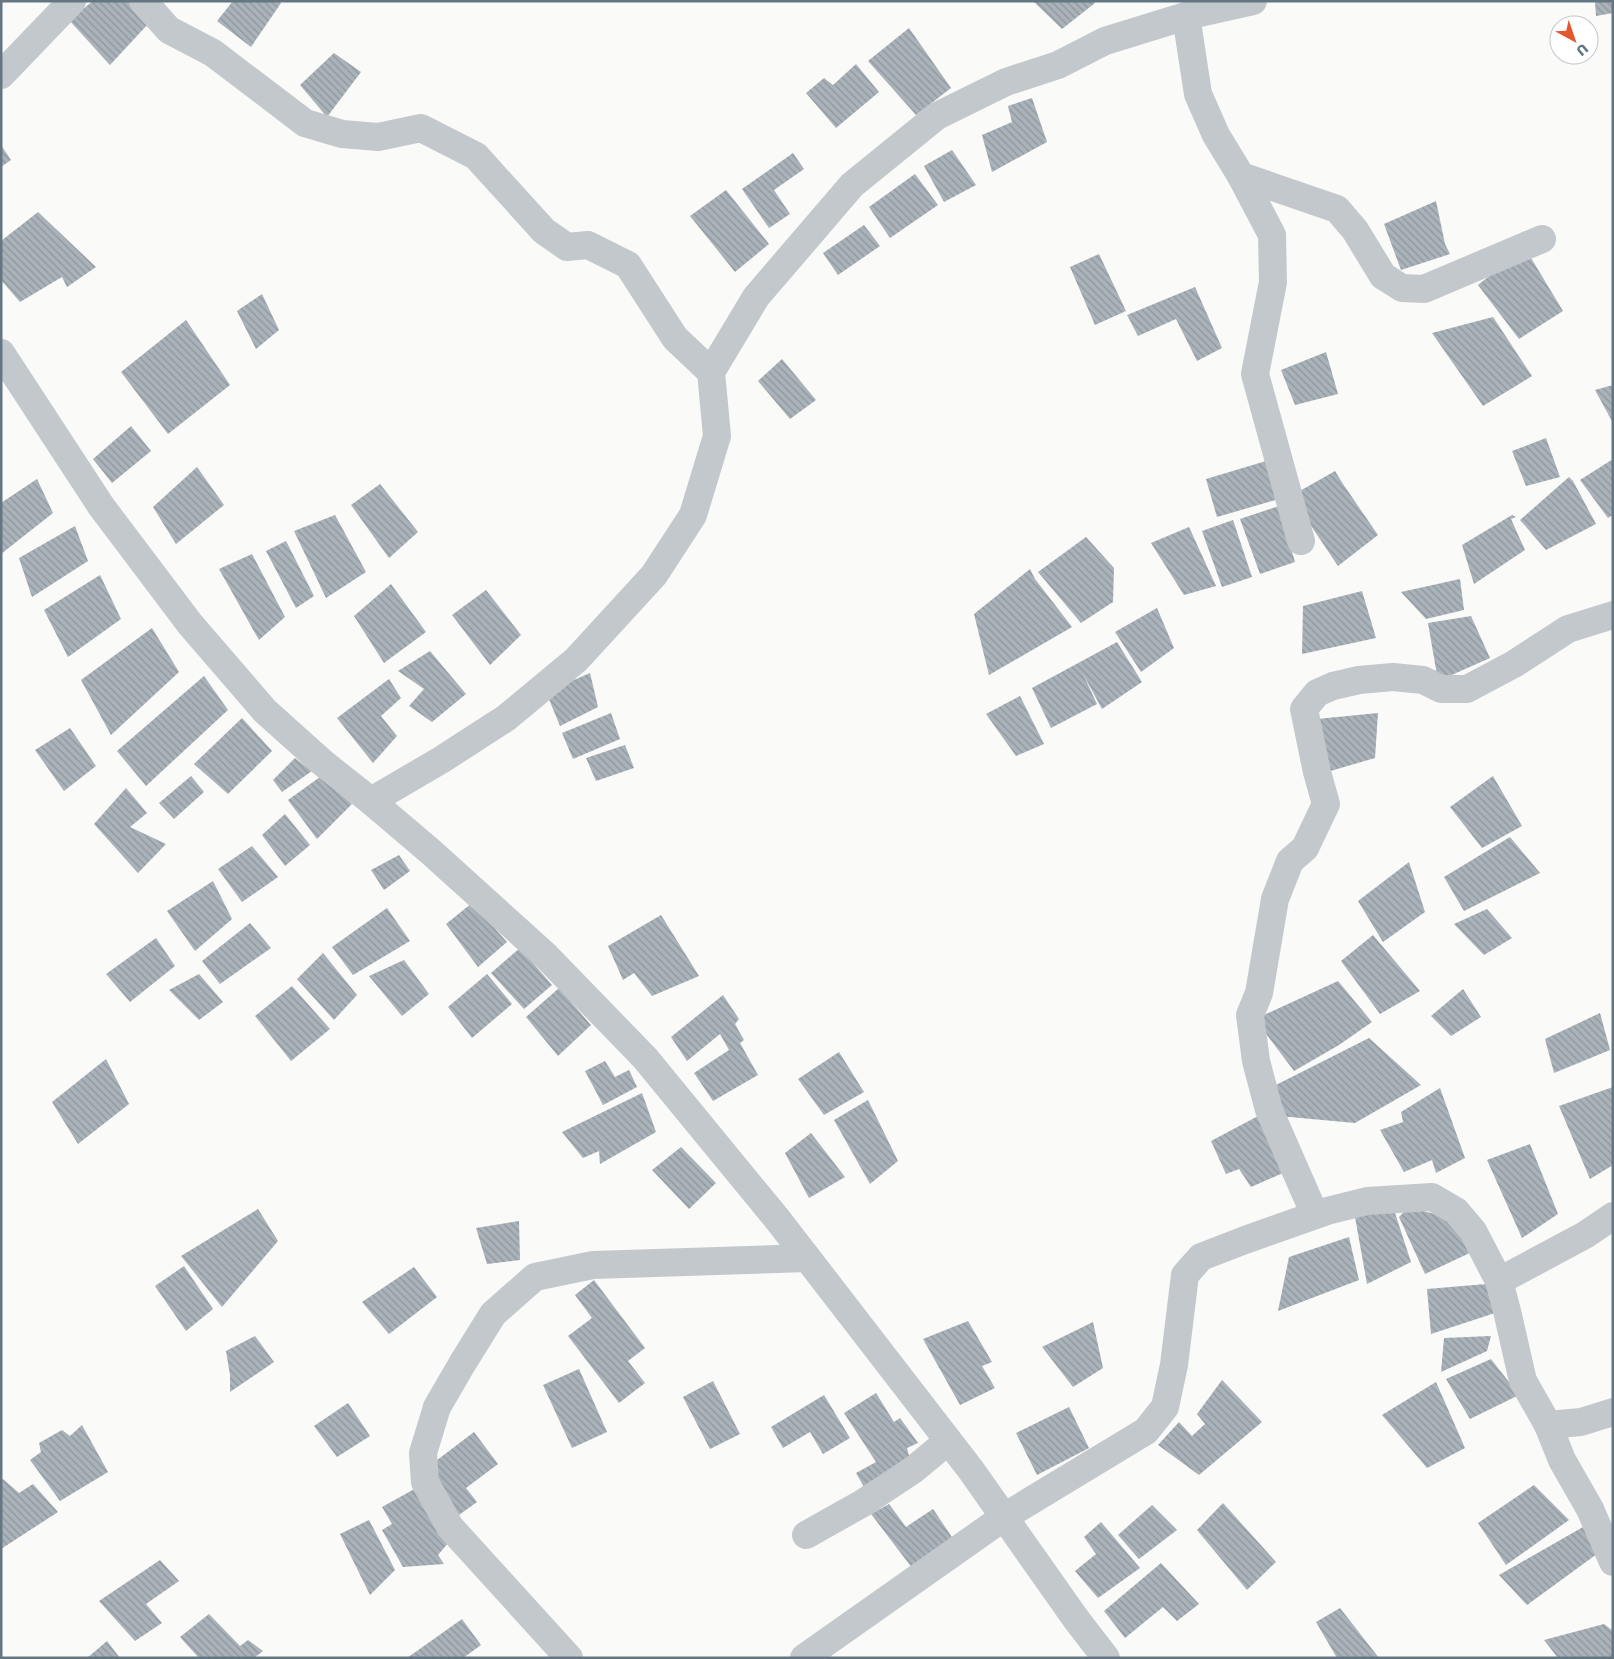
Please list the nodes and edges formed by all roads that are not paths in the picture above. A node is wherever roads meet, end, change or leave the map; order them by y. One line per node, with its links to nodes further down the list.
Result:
1 (72, 1): 5 (street)
2 (143, 1): 9 (street)
3 (1253, 1): 4 (street)
4 (1186, 16): 6 (street); 9 (street)
5 (1, 75)
6 (1241, 176): 7 (street); 10 (street)
7 (1542, 239)
8 (1, 353): 12 (street)
9 (711, 372): 12 (street)
10 (1301, 541)
11 (1613, 614): 13 (street)
12 (371, 801): 15 (street)
13 (1315, 1215): 16 (street); 20 (street)
14 (1613, 1216): 16 (street)
15 (807, 1258): 19 (street); 23 (street)
16 (1499, 1281): 18 (street)
17 (1613, 1412): 18 (street)
18 (1548, 1425): 22 (street)
19 (948, 1441): 20 (street); 21 (street)
20 (1004, 1517): 24 (street); 25 (street)
21 (806, 1535)
22 (1613, 1562)
23 (569, 1658)
24 (804, 1658)
25 (1106, 1658)

